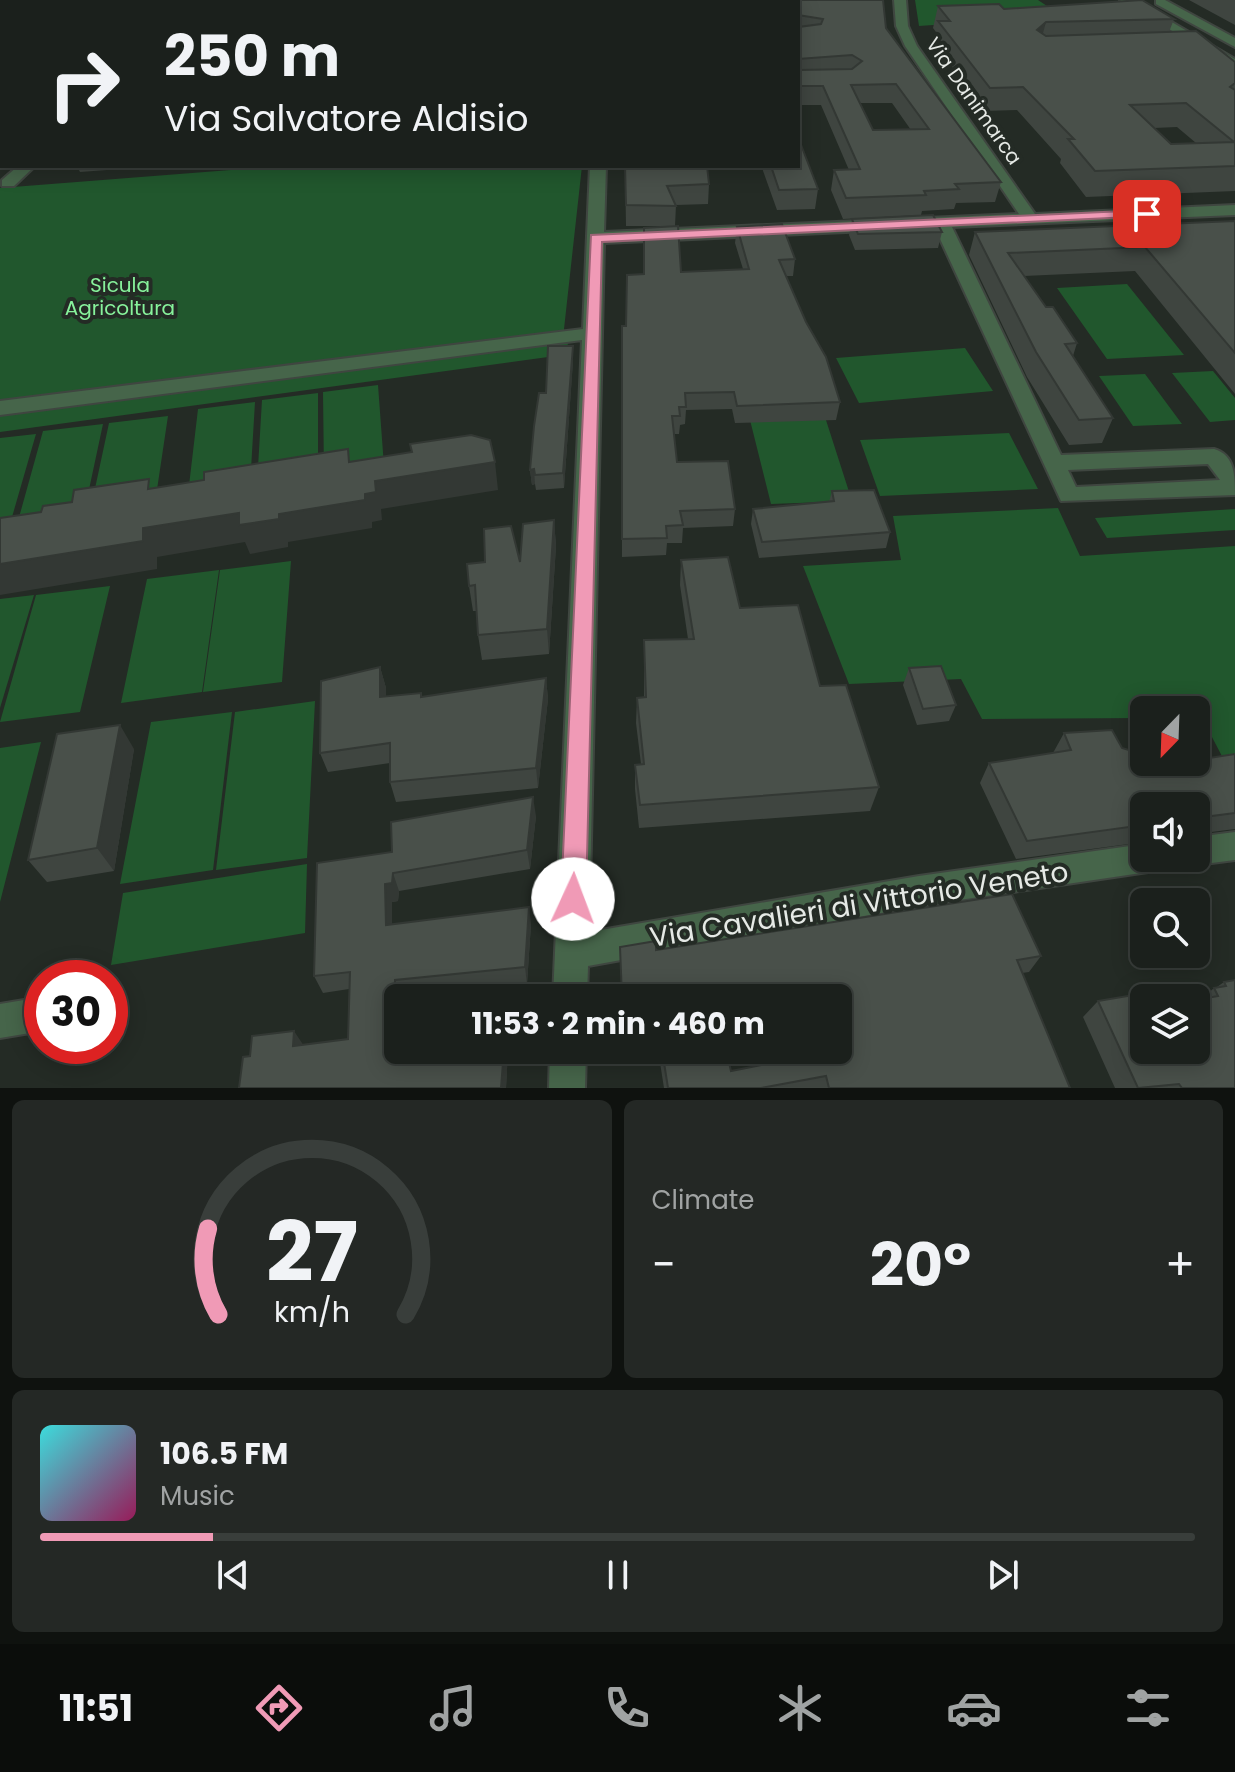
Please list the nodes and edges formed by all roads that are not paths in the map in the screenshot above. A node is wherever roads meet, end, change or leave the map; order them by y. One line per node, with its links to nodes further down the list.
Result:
1 (897, 0): 4 (street); 13 (street, Via Danimarca)
2 (1126, 0): 6 (street)
3 (1158, 0): 5 (street)
4 (885, 1)
5 (1229, 40): 6 (street)
6 (1198, 42): 7 (street); 8 (street)
7 (1171, 47)
8 (1235, 64)
9 (25, 168): 11 (street)
10 (598, 168): 15 (street)
11 (8, 183)
12 (1235, 210): 13 (street)
13 (1030, 219): 14 (street)
14 (941, 223): 15 (street); 18 (street)
15 (595, 238): 16 (street)
16 (594, 333): 17 (street); 23 (street)
17 (0, 408)
18 (1054, 463): 19 (street); 19 (street)
19 (1235, 486)
20 (1235, 846): 21 (street)
21 (1210, 849)
22 (1130, 861): 23 (street, Via Cavalieri di Vittorio Veneto)
23 (571, 952): 24 (street)
24 (570, 984)
25 (24, 1017): 26 (street)
26 (0, 1021)
27 (568, 1064): 28 (street)
28 (567, 1088)

